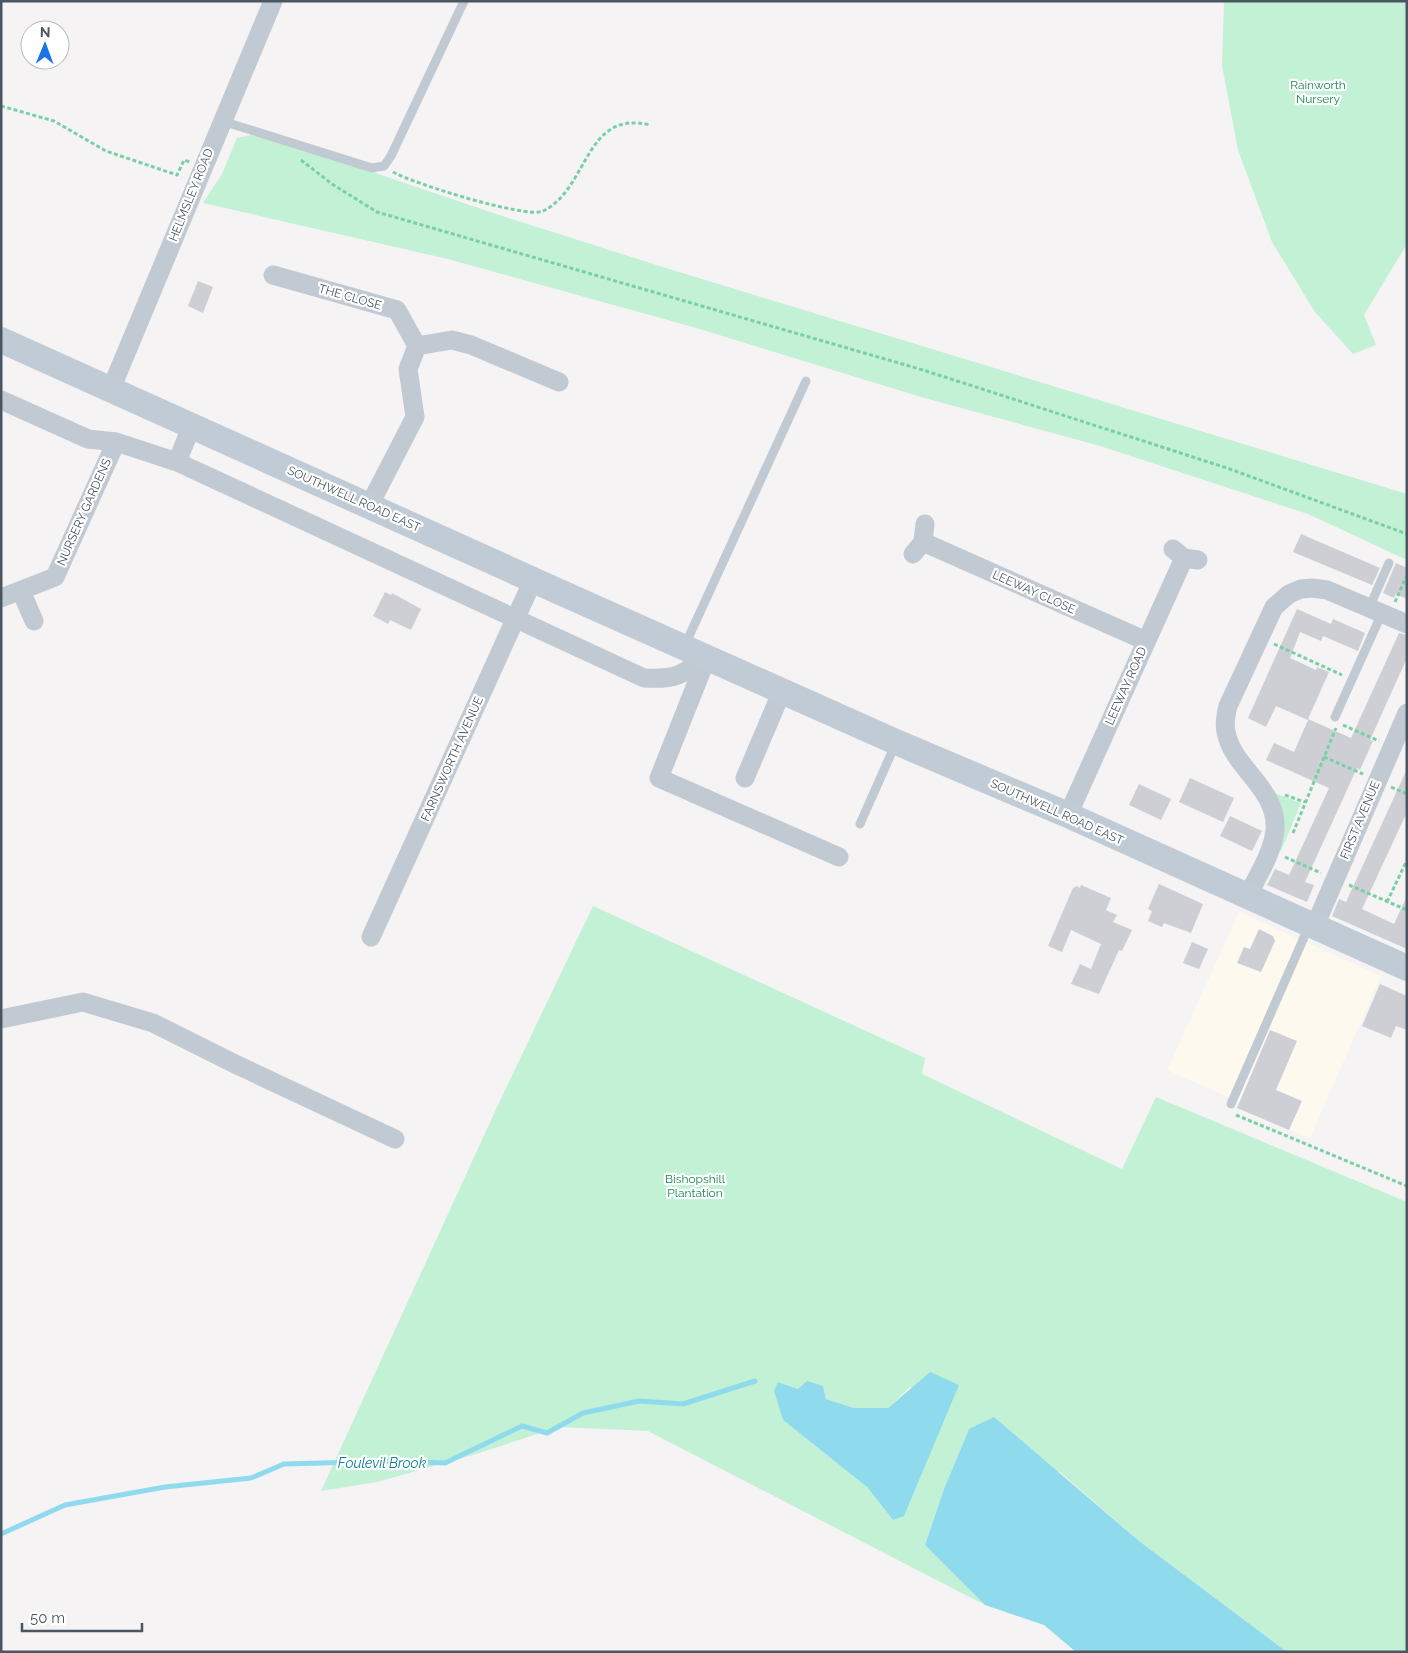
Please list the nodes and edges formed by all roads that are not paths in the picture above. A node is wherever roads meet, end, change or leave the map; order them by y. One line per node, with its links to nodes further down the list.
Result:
1 (464, 1): 3 (lane)
2 (267, 4): 3 (street, HELMSLEY ROAD)
3 (222, 121): 9 (street, HELMSLEY ROAD)
4 (274, 275): 6 (street, THE CLOSE)
5 (1, 340): 9 (main road, SOUTHWELL ROAD EAST)
6 (417, 346): 8 (street); 14 (street)
7 (806, 381): 26 (lane)
8 (559, 382)
9 (112, 389): 11 (main road, SOUTHWELL ROAD EAST)
10 (1, 400): 12 (street)
11 (192, 425): 13 (street); 14 (main road, SOUTHWELL ROAD EAST)
12 (116, 442): 13 (street); 19 (street, NURSERY GARDENS)
13 (177, 462): 22 (street)
14 (369, 506): 18 (main road, SOUTHWELL ROAD EAST)
15 (920, 540): 25 (street, LEEWAY CLOSE)
16 (1185, 556): 25 (street, LEEWAY ROAD)
17 (1389, 563): 21 (lane)
18 (533, 580): 22 (street, FARNSWORTH AVENUE); 26 (main road, SOUTHWELL ROAD EAST)
19 (21, 591): 20 (street, NURSERY GARDENS); 23 (street)
20 (1, 598)
21 (1380, 613): 24 (street); 29 (lane); 35 (street)
22 (516, 619): 26 (street); 37 (street, FARNSWORTH AVENUE)
23 (34, 621)
24 (1407, 624)
25 (1146, 641): 32 (street, LEEWAY ROAD)
26 (695, 652): 27 (main road, SOUTHWELL ROAD EAST); 34 (street)
27 (782, 691): 30 (main road, SOUTHWELL ROAD EAST); 31 (street)
28 (1407, 713): 36 (street, FIRST AVENUE)
29 (1335, 717)
30 (896, 742): 32 (main road, SOUTHWELL ROAD EAST); 33 (lane)
31 (745, 778)
32 (1068, 815): 35 (main road, SOUTHWELL ROAD EAST)
33 (860, 824)
34 (839, 857)
35 (1247, 897): 36 (main road, SOUTHWELL ROAD EAST)
36 (1311, 927): 38 (main road, SOUTHWELL ROAD EAST); 40 (lane)
37 (372, 937)
38 (1407, 968)
39 (1, 1019): 41 (street)
40 (1231, 1104)
41 (394, 1139)

